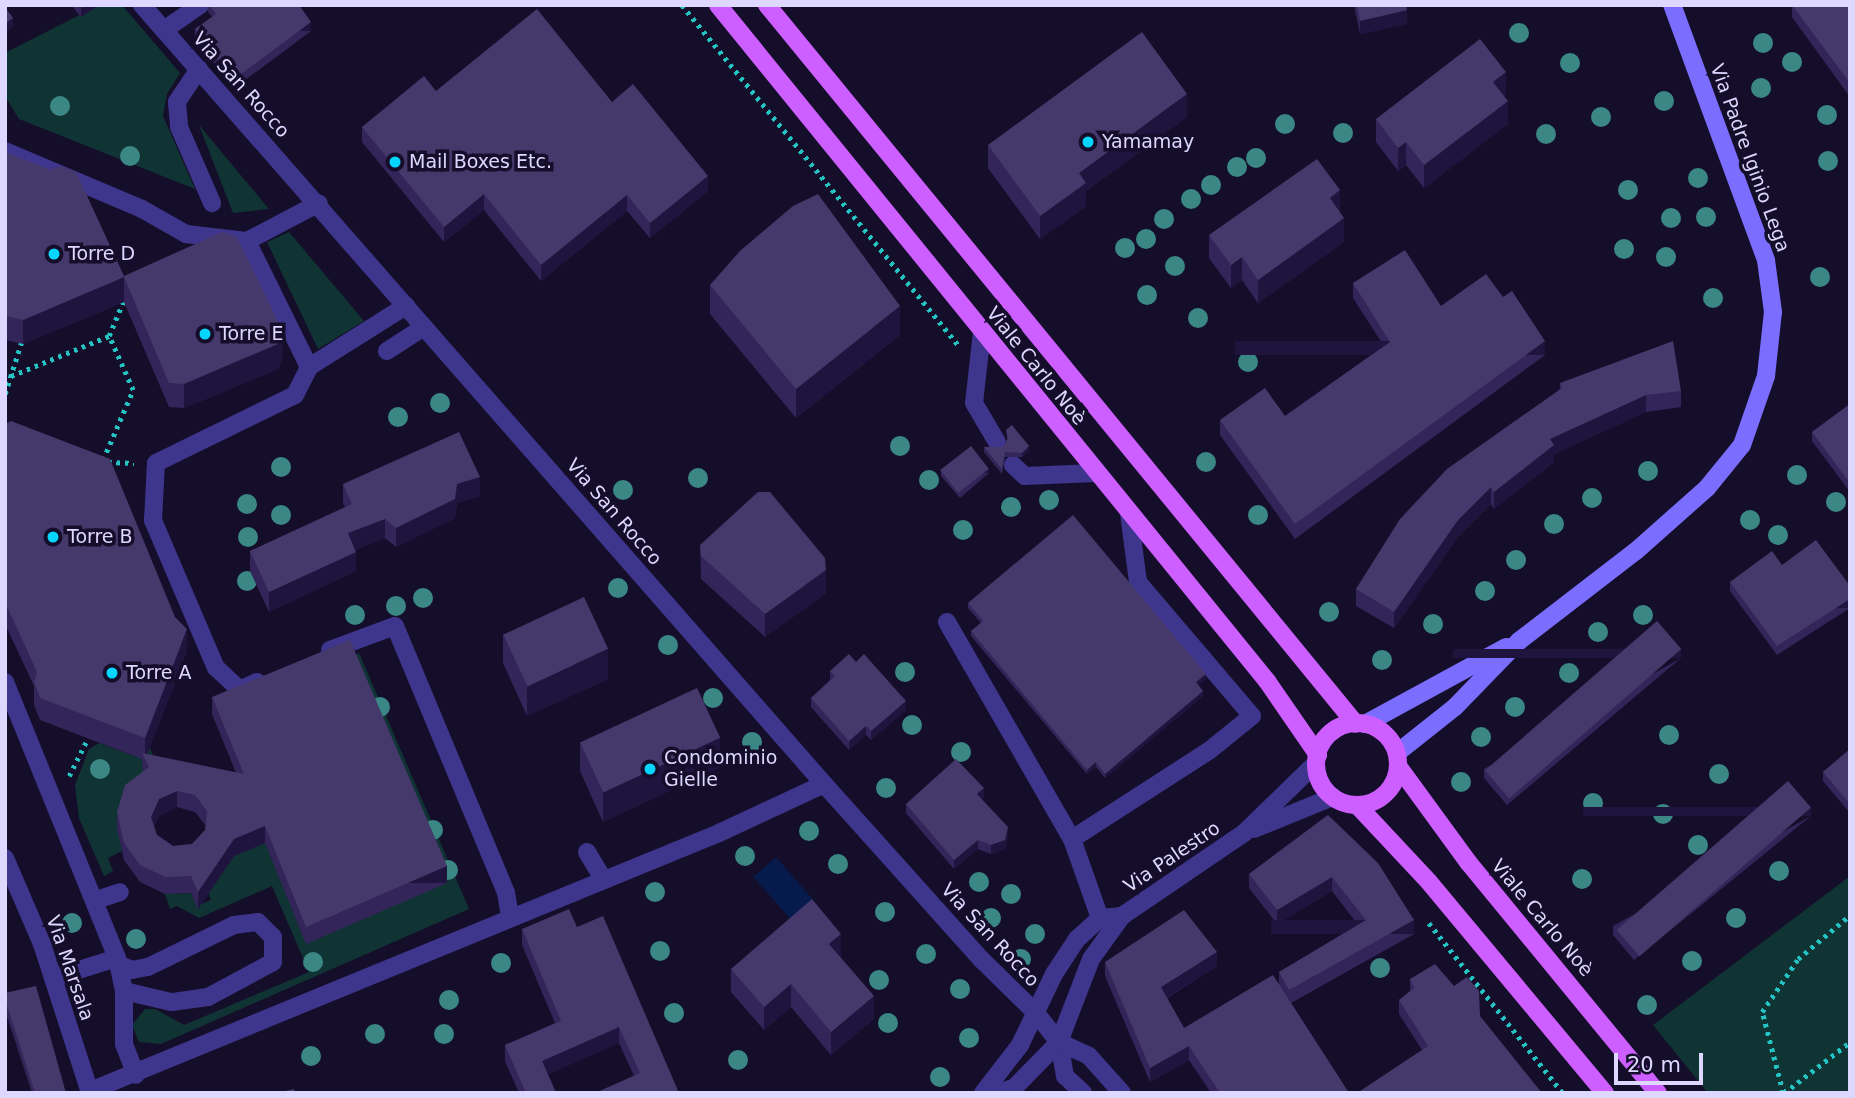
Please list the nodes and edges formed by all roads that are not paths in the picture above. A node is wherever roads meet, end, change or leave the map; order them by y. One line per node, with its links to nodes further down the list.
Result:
1 (142, 5): 6 (street, Via San Rocco)
2 (200, 5): 6 (street)
3 (718, 5): 14 (main road, Viale Carlo Noè)
4 (767, 5): 26 (main road, Viale Carlo Noè)
5 (1672, 5): 22 (street, Via Padre Iginio Lega)
6 (164, 30): 7 (street, Via San Rocco)
7 (199, 69): 9 (street); 10 (street, Via San Rocco)
8 (5, 151): 11 (street)
9 (212, 203)
10 (319, 203): 11 (street); 12 (street, Via San Rocco)
11 (247, 241): 16 (street)
12 (406, 306): 13 (street, Via San Rocco); 16 (street)
13 (424, 327): 15 (street); 29 (street, Via San Rocco)
14 (982, 332): 17 (street); 19 (main road, Viale Carlo Noè)
15 (387, 351)
16 (309, 367): 24 (street)
17 (997, 442)
18 (1013, 465): 19 (street)
19 (1095, 472): 20 (main road, Viale Carlo Noè)
20 (1129, 514): 27 (main road, Viale Carlo Noè); 33 (street)
21 (947, 622): 33 (street)
22 (1518, 641): 26 (street, Via Padre Iginio Lega); 28 (street, Via Padre Iginio Lega)
23 (311, 657): 39 (street)
24 (275, 674)
25 (5, 682): 38 (street)
26 (1360, 724): 27 (main road); 28 (main road, Viale Carlo Noè)
27 (1317, 759): 30 (main road, Viale Carlo Noè); 32 (street, Via Palestro)
28 (1398, 760): 31 (main road); 54 (main road, Viale Carlo Noè)
29 (824, 784): 36 (street); 45 (street, Via San Rocco)
30 (1333, 797): 31 (main road); 32 (street, Via Palestro)
31 (1357, 805): 53 (main road)
32 (1244, 833): 40 (street, Via Palestro)
33 (1072, 839): 41 (street)
34 (587, 852): 36 (street)
35 (5, 858): 43 (street, Via Marsala)
36 (603, 879): 39 (street)
37 (120, 892): 38 (street)
38 (96, 900): 42 (street)
39 (510, 916): 47 (street)
40 (1122, 916): 41 (street, Via Palestro); 46 (street, Via Palestro)
41 (1100, 918): 45 (street)
42 (118, 961): 43 (street); 44 (street); 44 (street)
43 (53, 978): 48 (street, Via Marsala)
44 (124, 991): 47 (street)
45 (1036, 1013): 46 (street, Via San Rocco); 49 (street)
46 (1059, 1042): 50 (street, Via Palestro); 51 (street, Via San Rocco); 52 (street, Via San Rocco)
47 (135, 1075): 48 (street)
48 (90, 1092)
49 (983, 1093)
50 (998, 1093)
51 (1083, 1093)
52 (1122, 1093)
53 (1605, 1093)
54 (1658, 1093)

